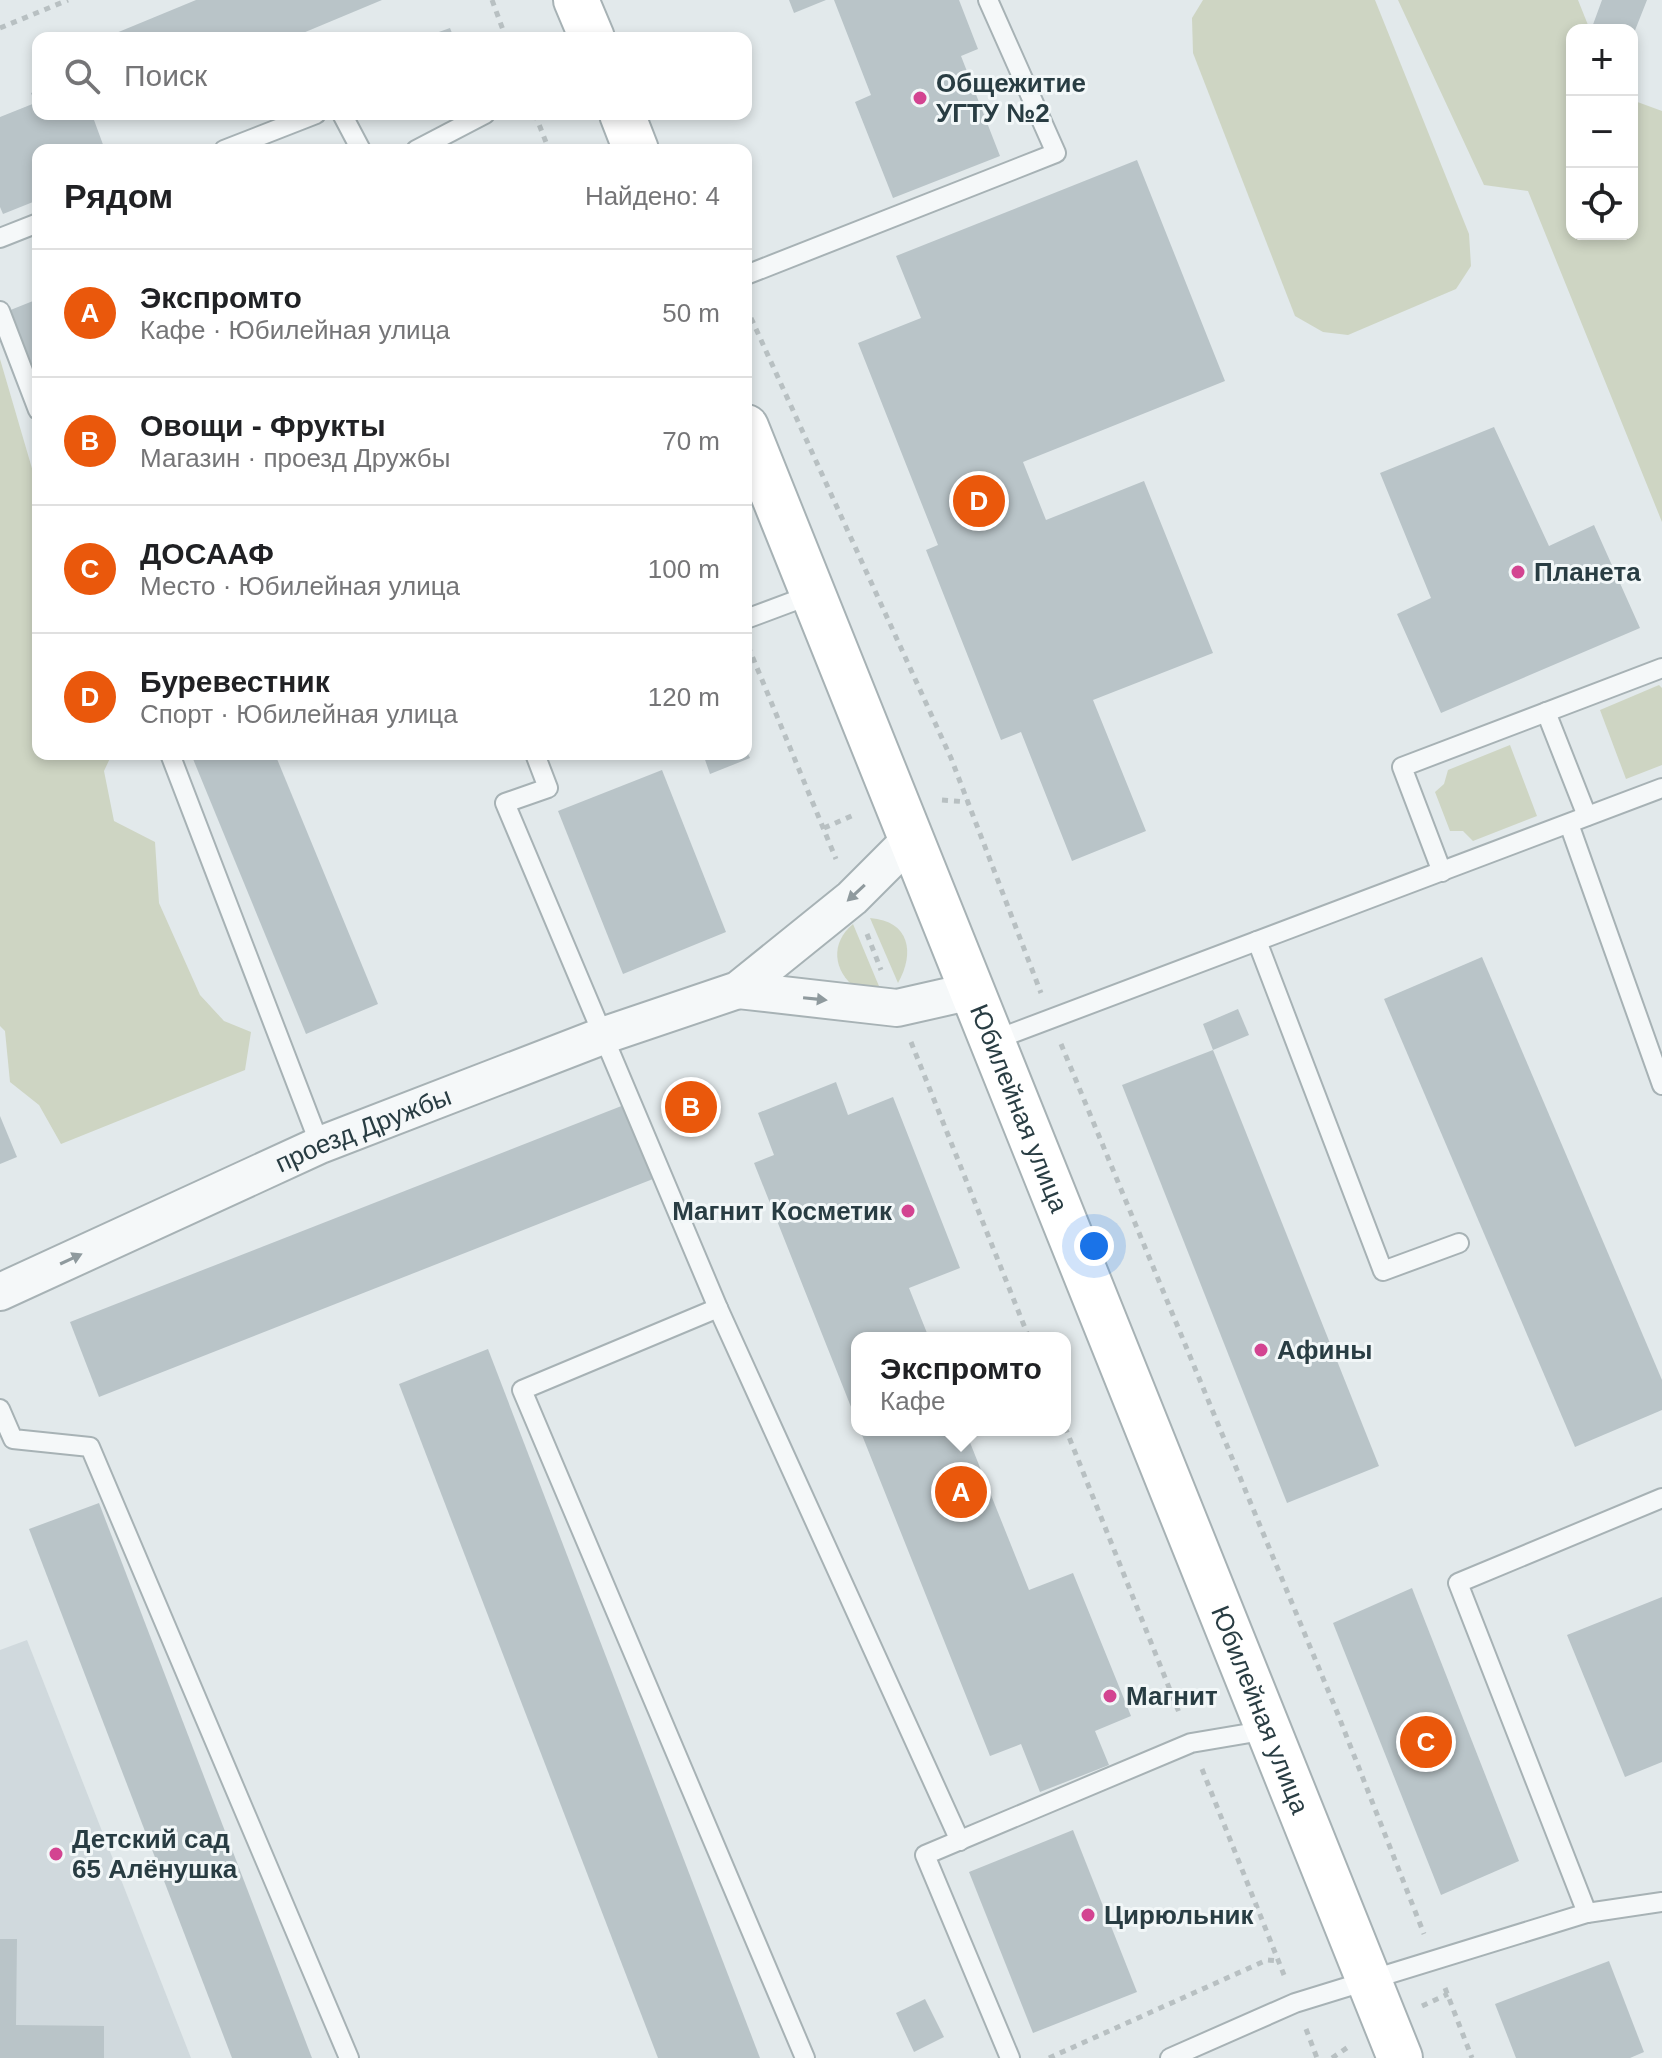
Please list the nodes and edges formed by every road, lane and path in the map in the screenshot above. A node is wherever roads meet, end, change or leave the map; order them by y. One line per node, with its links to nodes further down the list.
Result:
1 (68, 0): 5 (path)
2 (492, 0): 6 (path)
3 (576, 0): 7 (street)
4 (988, 0): 20 (lane)
5 (0, 28)
6 (504, 32)
7 (589, 32)
8 (301, 120): 13 (lane)
9 (345, 120): 14 (lane)
10 (474, 120): 15 (lane)
11 (537, 120): 16 (path)
12 (624, 120): 17 (street)
13 (239, 144)
14 (358, 144)
15 (428, 144)
16 (547, 144)
17 (634, 144)
18 (32, 225): 19 (lane)
19 (0, 238)
20 (752, 273)
21 (0, 311): 23 (lane)
22 (752, 320): 42 (path)
23 (32, 394)
24 (752, 442): 25 (street, Юбилейная улица)
25 (813, 594): 26 (lane); 35 (street, Юбилейная улица)
26 (752, 617)
27 (752, 656): 37 (path)
28 (1662, 668): 29 (lane)
29 (1546, 712): 33 (lane); 36 (lane)
30 (172, 760): 46 (lane)
31 (537, 760): 43 (lane)
32 (1662, 788): 33 (lane)
33 (1587, 816): 34 (lane)
34 (1569, 824): 36 (lane); 45 (lane)
35 (911, 839): 37 (street, проезд Дружбы, one-way to 37); 40 (street, Юбилейная улица)
36 (1442, 872): 38 (lane)
37 (852, 898): 39 (street, проезд Дружбы); 41 (path)
38 (1257, 941): 42 (lane); 47 (lane)
39 (738, 990): 41 (street, проезд Дружбы, one-way to 41); 43 (street, проезд Дружбы)
40 (972, 991): 41 (street, проезд Дружбы); 44 (street, Юбилейная улица)
41 (897, 1008): 50 (path)
42 (1051, 1019): 44 (lane); 58 (path)
43 (605, 1035): 46 (street, проезд Дружбы); 49 (lane)
44 (992, 1041): 53 (street, Юбилейная улица)
45 (1662, 1085)
46 (320, 1145): 48 (street, проезд Дружбы, one-way to 46)
47 (1459, 1243)
48 (0, 1292)
49 (718, 1308): 54 (lane); 61 (lane)
50 (1027, 1332)
51 (0, 1409): 60 (lane)
52 (1662, 1498): 56 (lane)
53 (1268, 1730): 54 (lane); 59 (street, Юбилейная улица)
54 (960, 1841): 62 (lane)
55 (1662, 1902): 56 (lane)
56 (1587, 1913): 58 (lane)
57 (1279, 1961): 63 (path)
58 (1434, 1961): 59 (lane); 66 (path)
59 (1369, 1982): 64 (lane); 65 (street, Юбилейная улица)
60 (349, 2058)
61 (805, 2058)
62 (1010, 2058)
63 (1049, 2058)
64 (1170, 2058)
65 (1400, 2058)
66 (1472, 2058)

